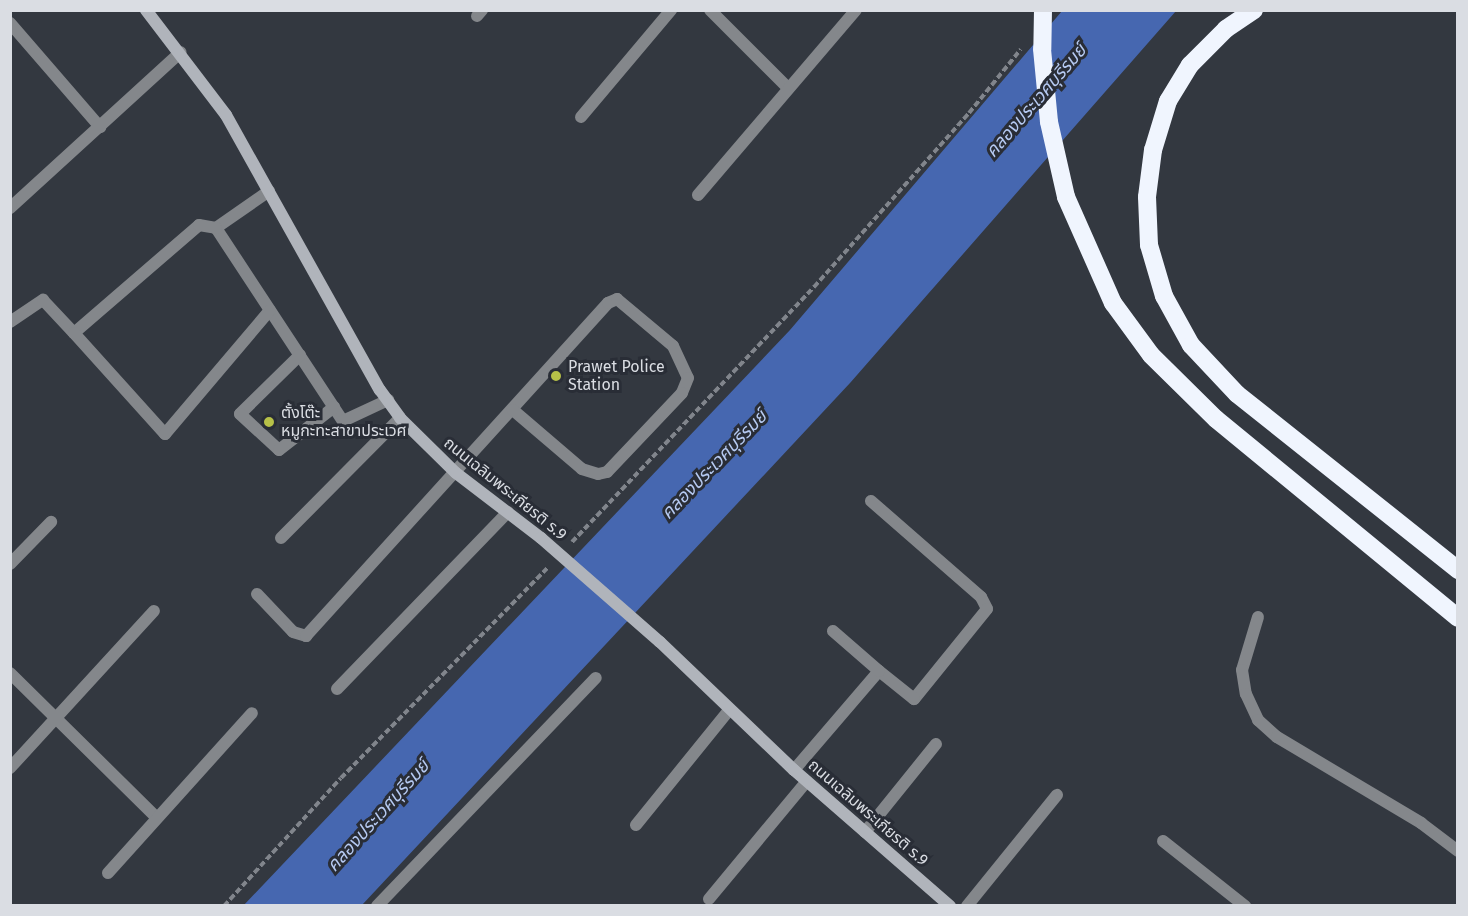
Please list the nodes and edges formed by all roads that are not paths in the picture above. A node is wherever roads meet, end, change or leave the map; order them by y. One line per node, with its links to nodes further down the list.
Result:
1 (146, 10): 8 (street, ถนนเฉลิมพระเกียรติ ร.9)
2 (670, 10): 10 (street)
3 (710, 10): 9 (street)
4 (856, 10): 9 (street)
5 (1043, 10): 34 (highway)
6 (1254, 10): 30 (highway)
7 (10, 23): 11 (street)
8 (181, 52): 11 (street); 12 (street, ถนนเฉลิมพระเกียรติ ร.9)
9 (788, 88): 13 (street)
10 (581, 117)
11 (100, 127): 14 (street)
12 (269, 191): 15 (street); 20 (street, ถนนเฉลิมพระเกียรติ ร.9)
13 (698, 195)
14 (10, 208)
15 (216, 228): 16 (street); 18 (street)
16 (270, 310): 18 (street); 19 (street)
17 (10, 322): 18 (street)
18 (75, 333)
19 (300, 355): 21 (street); 21 (street)
20 (388, 400): 21 (street); 23 (street, ถนนเฉลิมพระเกียรติ ร.9)
21 (334, 407)
22 (513, 410): 22 (street); 24 (street)
23 (400, 418): 24 (street, ถนนเฉลิมพระเกียรติ ร.9); 28 (street)
24 (456, 473): 26 (street, ถนนเฉลิมพระเกียรติ ร.9); 31 (street)
25 (871, 501): 36 (street)
26 (508, 512): 39 (street); 40 (street, ถนนเฉลิมพระเกียรติ ร.9)
27 (51, 522): 29 (street)
28 (281, 538)
29 (10, 564)
30 (1458, 570)
31 (257, 594)
32 (154, 611): 42 (street)
33 (1258, 617): 52 (street)
34 (1458, 618)
35 (833, 632): 36 (street)
36 (879, 671): 45 (street)
37 (10, 673): 42 (street)
38 (596, 678): 55 (street)
39 (337, 689)
40 (729, 710): 45 (street, ถนนเฉลิมพระเกียรติ ร.9); 49 (street)
41 (252, 713): 48 (street)
42 (56, 718): 44 (street); 48 (street)
43 (936, 744): 50 (street)
44 (10, 768)
45 (794, 770): 46 (street, ถนนเฉลิมพระเกียรติ ร.9)
46 (807, 781): 50 (street, ถนนเฉลิมพระเกียรติ ร.9); 54 (street)
47 (1057, 795): 57 (street)
48 (156, 817): 53 (street)
49 (636, 825)
50 (865, 832): 56 (street, ถนนเฉลิมพระเกียรติ ร.9)
51 (1163, 841): 58 (street)
52 (1458, 851)
53 (108, 873)
54 (709, 899)
55 (377, 906)
56 (950, 906)
57 (967, 906)
58 (1245, 906)

